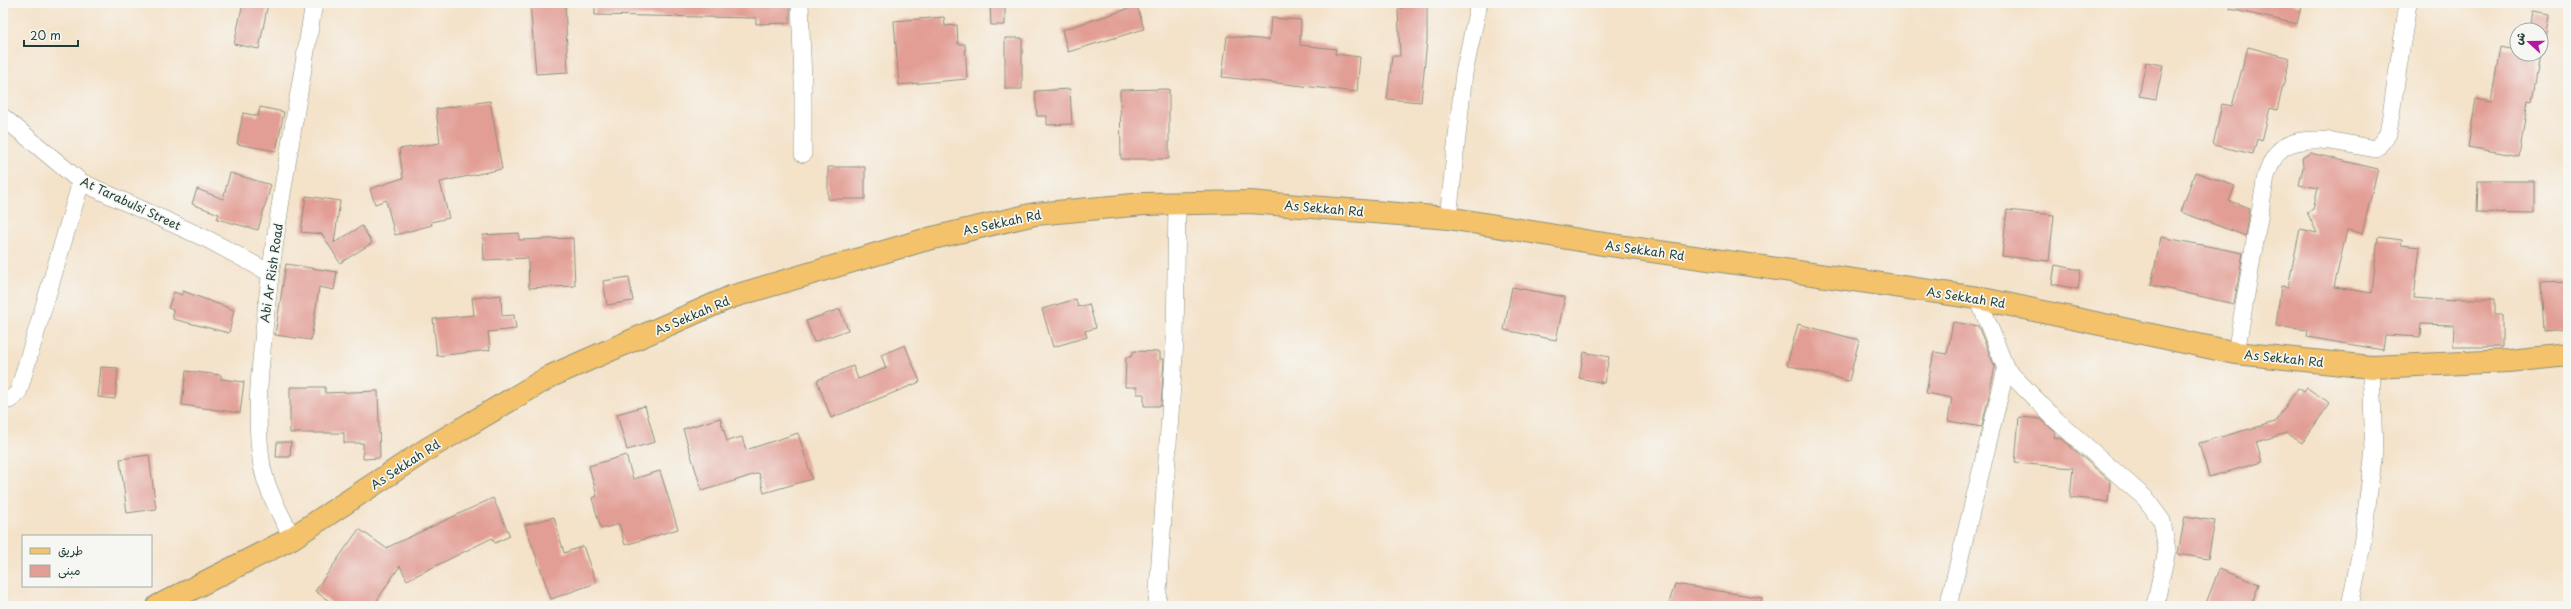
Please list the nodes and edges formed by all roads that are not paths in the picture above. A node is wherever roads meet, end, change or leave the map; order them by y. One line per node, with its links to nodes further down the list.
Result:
1 (314, 3): 10 (street, Abi Ar Rish Road)
2 (800, 3): 6 (street)
3 (1479, 3): 9 (street)
4 (2408, 3): 12 (street)
5 (3, 117): 7 (street, At Tarabulsi Street)
6 (803, 154)
7 (82, 182): 10 (street, At Tarabulsi Street); 16 (street)
8 (1177, 203): 9 (main road, As Sekkah Rd); 17 (main road, As Sekkah Rd); 19 (street)
9 (1448, 218): 11 (main road, As Sekkah Rd)
10 (270, 273): 17 (street, Abi Ar Rish Road)
11 (1978, 298): 12 (main road, As Sekkah Rd); 15 (street)
12 (2236, 353): 14 (main road, As Sekkah Rd)
13 (2568, 355): 14 (main road, As Sekkah Rd)
14 (2371, 367): 22 (street)
15 (2006, 369): 20 (street); 21 (street)
16 (3, 399)
17 (292, 538): 18 (main road, As Sekkah Rd)
18 (158, 606)
19 (1157, 606)
20 (1948, 606)
21 (2155, 606)
22 (2350, 606)

